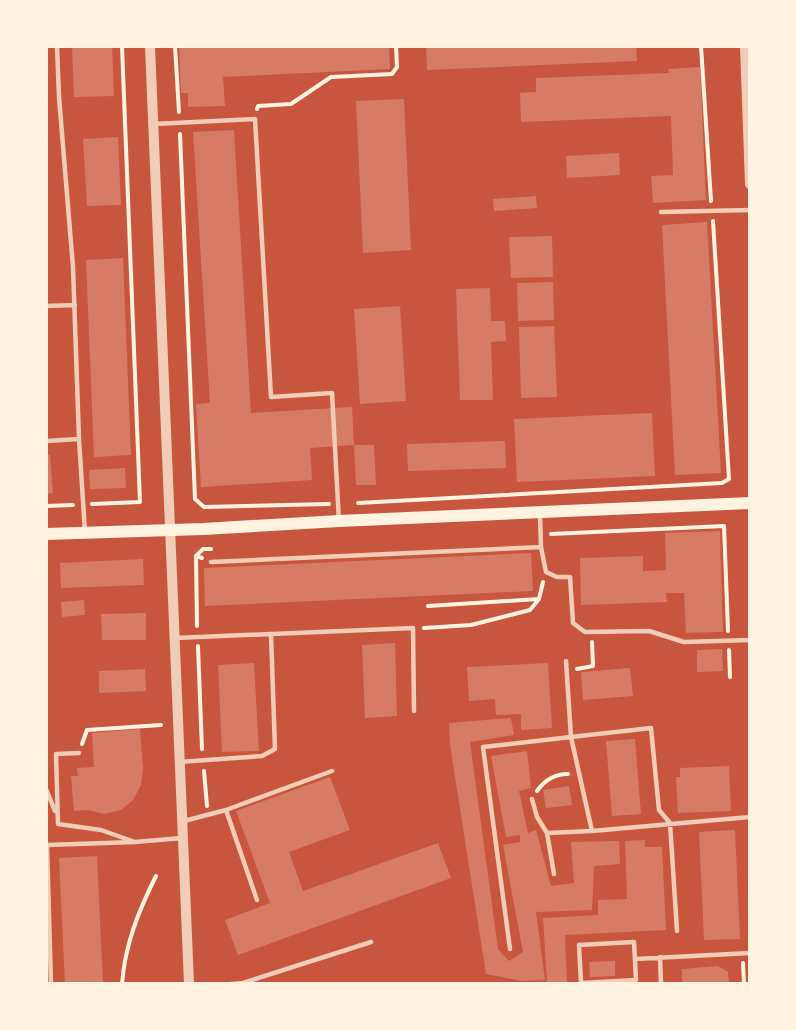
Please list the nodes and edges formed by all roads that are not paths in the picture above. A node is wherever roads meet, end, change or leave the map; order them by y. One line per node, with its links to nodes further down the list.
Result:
1 (57, 46): 9 (lane)
2 (150, 46): 4 (street)
3 (745, 46): 5 (street)
4 (154, 124): 15 (lane); 16 (street)
5 (749, 144): 6 (street)
6 (750, 184)
7 (750, 210): 8 (lane)
8 (661, 213)
9 (75, 305): 10 (lane); 11 (lane)
10 (46, 306)
11 (79, 439): 12 (lane); 17 (lane)
12 (46, 441)
13 (750, 503): 14 (main road)
14 (540, 512): 15 (main road); 19 (lane)
15 (339, 521): 16 (main road)
16 (171, 530): 17 (main road); 22 (street)
17 (85, 533): 18 (main road)
18 (46, 534)
19 (541, 547): 20 (lane); 23 (lane)
20 (211, 562)
21 (271, 634): 22 (lane); 25 (lane); 28 (lane)
22 (174, 639): 28 (street)
23 (750, 640)
24 (566, 662): 26 (lane)
25 (414, 711)
26 (572, 737): 36 (lane); 37 (lane); 45 (lane)
27 (80, 753): 33 (lane)
28 (179, 762): 35 (street)
29 (332, 771): 32 (lane)
30 (46, 789): 33 (lane)
31 (532, 799): 38 (lane)
32 (226, 810): 35 (lane); 42 (lane)
33 (56, 813): 40 (lane)
34 (750, 818): 36 (lane)
35 (182, 822): 39 (street)
36 (670, 823): 37 (lane); 43 (lane)
37 (592, 831): 38 (lane)
38 (547, 833): 41 (lane)
39 (182, 838): 40 (lane); 51 (street)
40 (135, 842): 46 (lane)
41 (554, 874)
42 (257, 900)
43 (677, 931)
44 (371, 942): 52 (lane)
45 (510, 949)
46 (48, 951): 50 (lane)
47 (750, 953): 48 (lane)
48 (660, 957): 49 (lane); 53 (lane)
49 (635, 958): 49 (lane)
50 (51, 984)
51 (189, 984)
52 (231, 984)
53 (661, 984)

